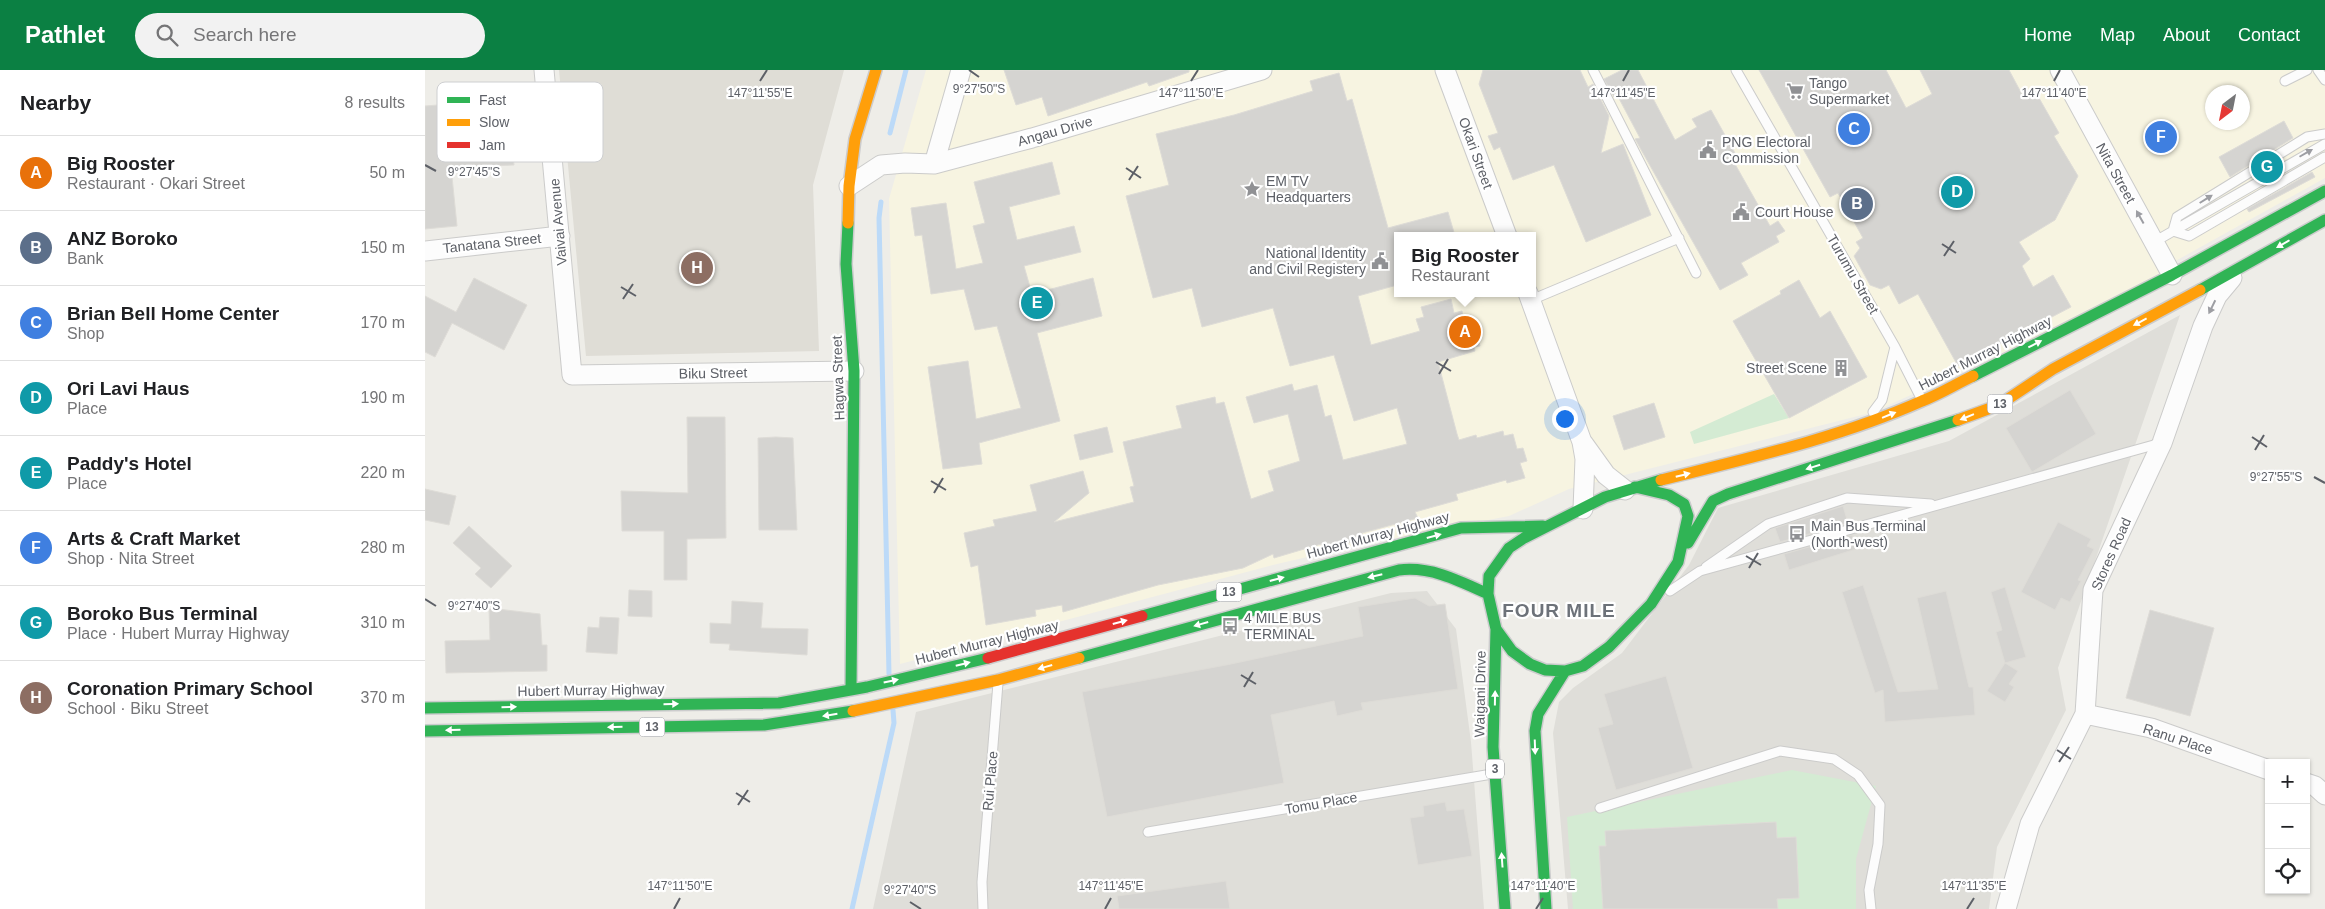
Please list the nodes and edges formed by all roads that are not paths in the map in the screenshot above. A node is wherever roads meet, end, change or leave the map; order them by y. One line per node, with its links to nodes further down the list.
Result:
1 (876, 70): 17 (main road, Hagwa Street)
2 (961, 70): 16 (street)
3 (1262, 70): 16 (street, Angau Drive)
4 (1445, 70): 21 (street, Okari Street)
5 (1593, 70): 23 (lane)
6 (1736, 70): 31 (lane, Turumu Street)
7 (2060, 70): 24 (street, Nita Street, one-way to 7)
8 (2307, 70): 11 (lane)
9 (2318, 70): 10 (lane)
10 (2325, 80)
11 (2285, 81)
12 (2325, 134): 20 (lane, one-way to 12)
13 (2325, 144): 20 (lane, one-way to 13)
14 (2325, 157): 20 (lane)
15 (552, 162): 22 (street, Vaivai Avenue)
16 (934, 164): 17 (street, Angau Drive)
17 (849, 186): 32 (main road, Hagwa Street)
18 (2325, 191): 28 (main road, Hubert Murray Highway / 13)
19 (2325, 220): 26 (main road, 13, one-way to 26)
20 (2173, 230): 24 (lane)
21 (1506, 232)
22 (559, 236): 25 (street, Tanatana Street); 33 (street, Vaivai Avenue)
23 (1679, 238): 27 (lane); 29 (lane)
24 (2154, 242): 28 (street, Nita Street)
25 (425, 251)
26 (2241, 268): 37 (street, Stores Road, one-way to 37); 42 (main road, 13, one-way to 42)
27 (1696, 273)
28 (2172, 275): 34 (main road, Hubert Murray Highway / 13, one-way to 28)
29 (1536, 294)
30 (1529, 297): 36 (street)
31 (1895, 346): 34 (lane, Turumu Street); 35 (lane)
32 (855, 371): 33 (street, Biku Street); 49 (main road, Hagwa Street)
33 (571, 375)
34 (1923, 401): 35 (main road, Hubert Murray Highway / 13, one-way to 34)
35 (1864, 424): 38 (main road, Hubert Murray Highway / 13, one-way to 35)
36 (1582, 442): 38 (street); 40 (street)
37 (2163, 443): 39 (lane); 51 (street, Stores Road)
38 (1630, 488): 40 (main road, 13); 42 (main road, 13)
39 (1939, 505): 43 (lane); 43 (lane)
40 (1583, 509): 41 (main road, 13)
41 (1545, 526): 44 (main road, 13); 49 (main road, Hubert Murray Highway / 13, one-way to 41)
42 (1678, 562): 45 (main road, 13)
43 (1700, 571): 45 (lane)
44 (1488, 594): 46 (main road, 13); 48 (main road, 13, one-way to 48)
45 (1651, 604): 47 (main road, 13)
46 (1496, 629): 47 (main road, 13); 54 (main road, Waigani Drive / 3, one-way to 46)
47 (1565, 671): 61 (main road, one-way to 61)
48 (998, 680): 52 (main road, 13, one-way to 52); 59 (lane, Rui Place)
49 (851, 688): 50 (main road, Hubert Murray Highway / 13, one-way to 49)
50 (425, 708)
51 (2085, 714): 53 (street, Ranu Place); 63 (street, Stores Road)
52 (425, 731)
53 (2265, 769)
54 (1495, 773): 58 (lane, Tomu Place); 60 (main road, Waigani Drive / 3, one-way to 54)
55 (2310, 784): 56 (street)
56 (2325, 795)
57 (1601, 808): 62 (lane)
58 (1147, 832)
59 (983, 909)
60 (1505, 909)
61 (1546, 909)
62 (1871, 909)
63 (2006, 909)

